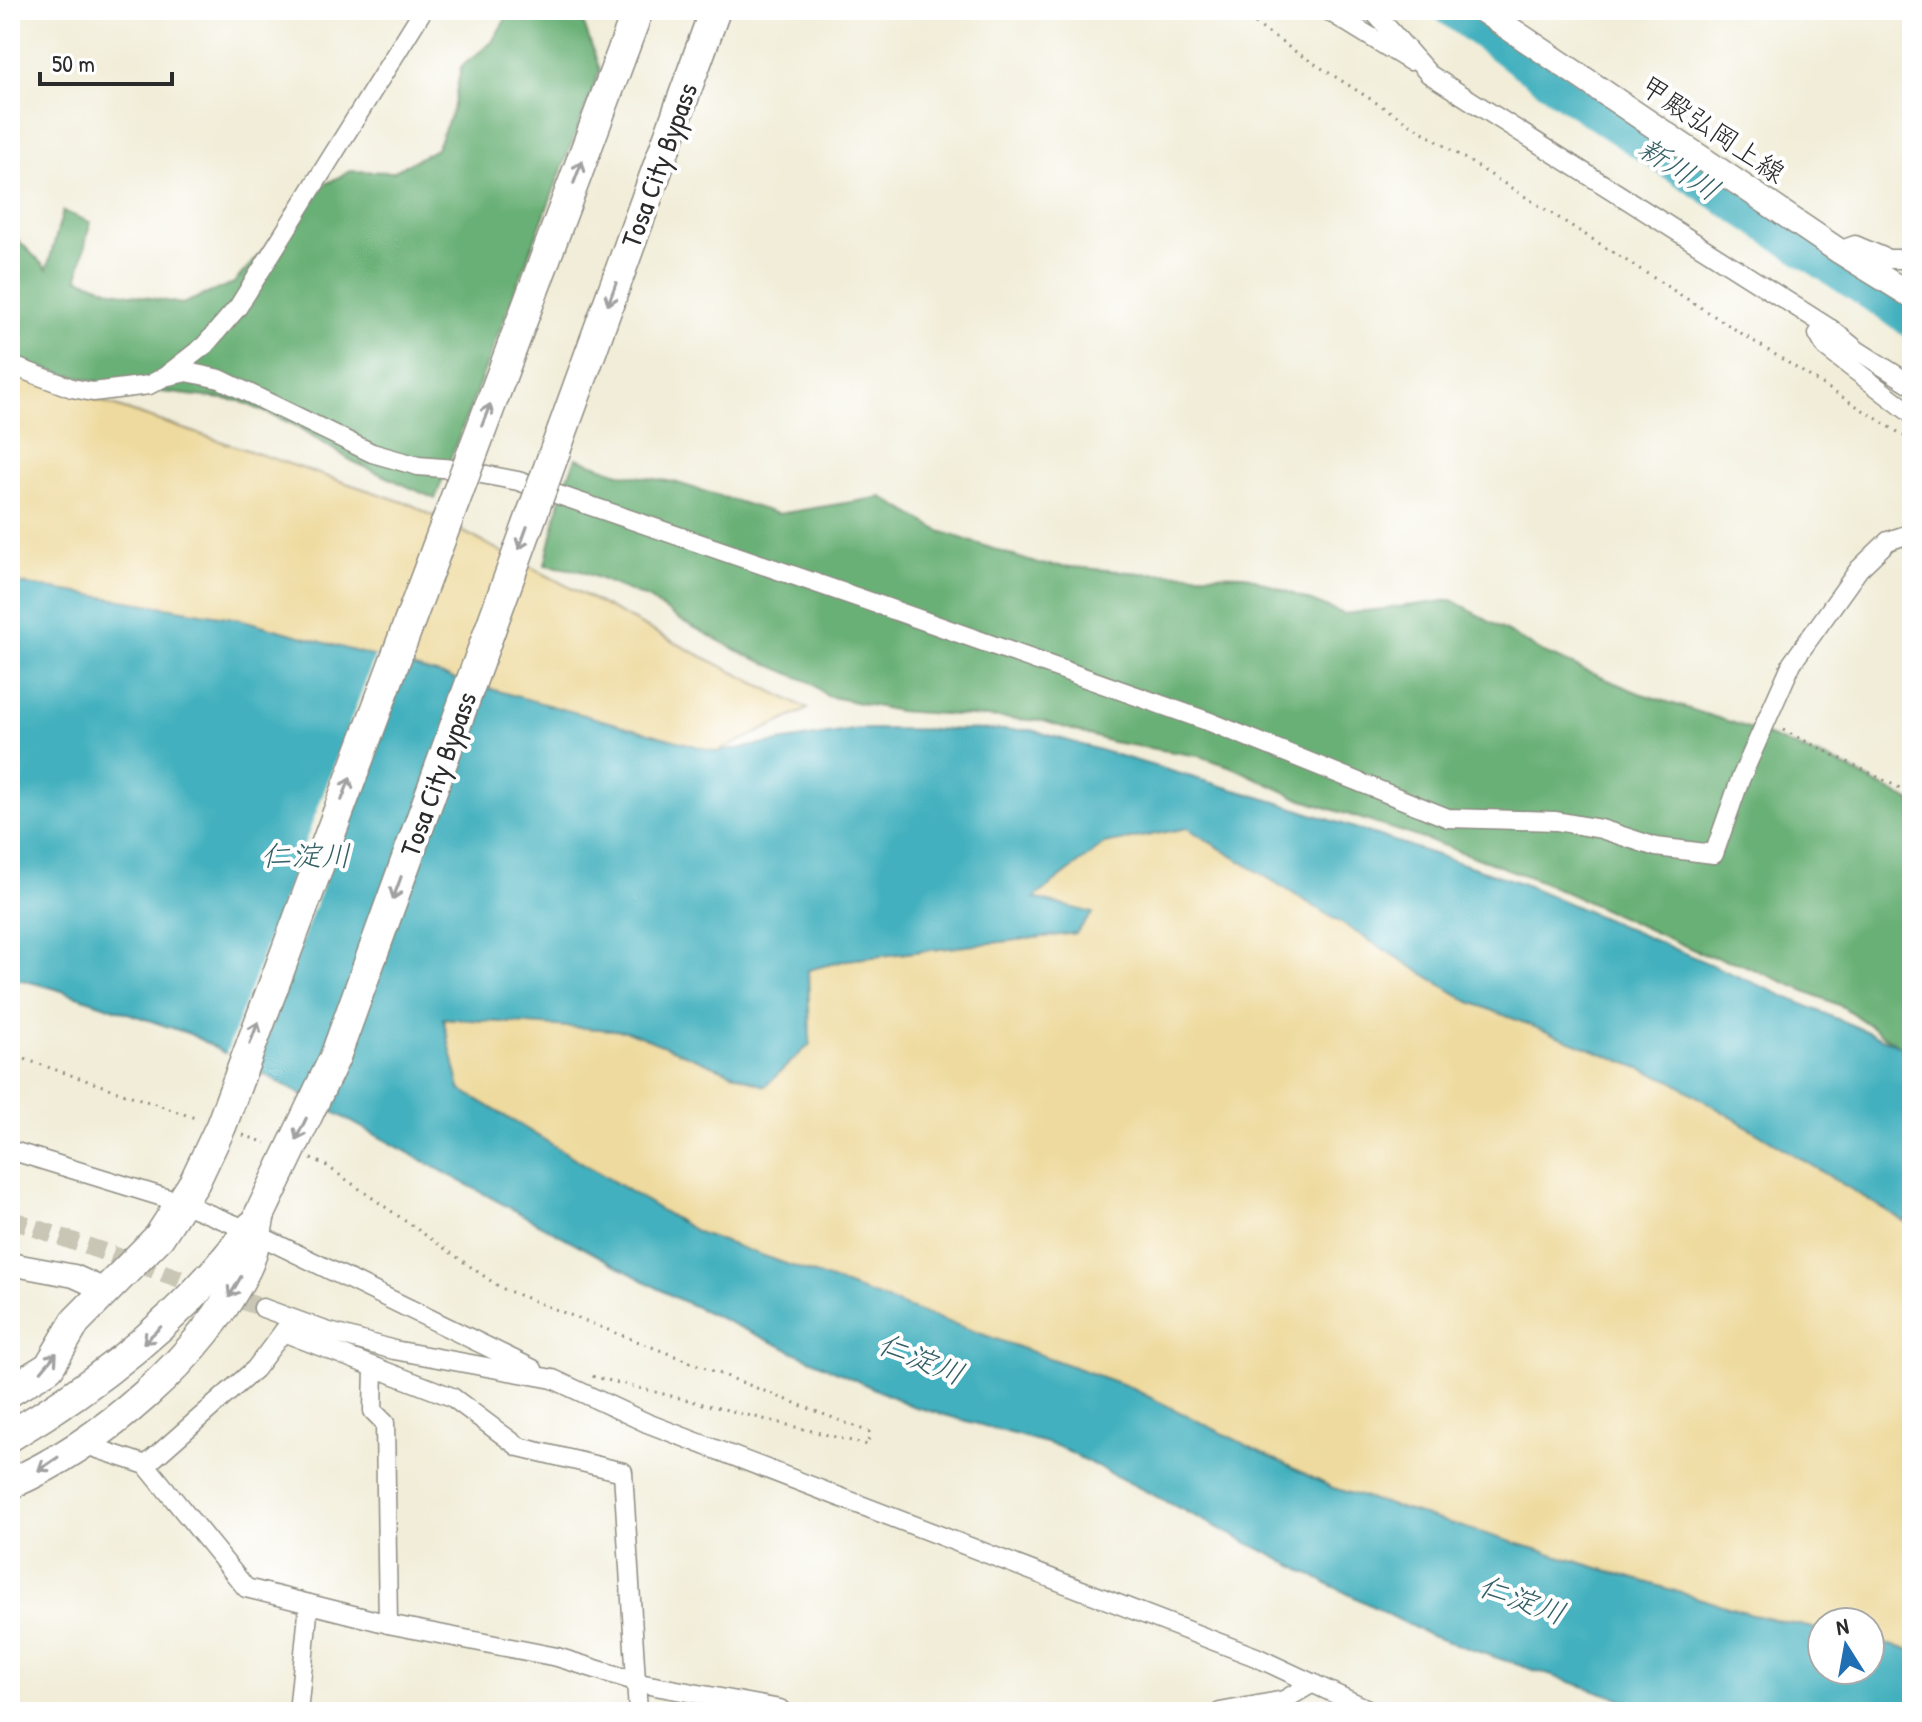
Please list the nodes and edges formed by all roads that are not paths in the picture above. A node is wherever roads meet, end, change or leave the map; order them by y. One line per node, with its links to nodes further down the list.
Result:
1 (423, 10): 13 (street)
2 (638, 10): 18 (highway, one-way to 2, bridge)
3 (715, 10): 19 (highway, Tosa City Bypass, one-way to 19, bridge)
4 (1327, 10): 7 (street)
5 (1372, 10): 7 (street)
6 (1482, 10): 8 (main road, 甲殿弘岡上線)
7 (1428, 72): 11 (street)
8 (1839, 251): 9 (street); 10 (main road, 甲殿弘岡上線)
9 (1912, 259)
10 (1912, 296)
11 (1831, 329): 14 (street); 15 (street)
12 (10, 365): 13 (street)
13 (164, 377): 16 (street)
14 (1912, 385)
15 (1912, 414)
16 (1912, 533)
17 (10, 1150): 18 (street)
18 (188, 1193): 19 (street); 21 (highway)
19 (255, 1226): 25 (street); 27 (highway, Tosa City Bypass, one-way to 27); 28 (highway, one-way to 28)
20 (10, 1264): 21 (street)
21 (107, 1291): 26 (highway, one-way to 21)
22 (263, 1308): 23 (street)
23 (288, 1326): 24 (street); 25 (street); 29 (street)
24 (374, 1367): 32 (street); 33 (street)
25 (557, 1381): 34 (street)
26 (10, 1391)
27 (10, 1436)
28 (80, 1443): 29 (street); 30 (highway, one-way to 30)
29 (146, 1465): 31 (street)
30 (10, 1484)
31 (309, 1604): 32 (street); 36 (street)
32 (388, 1624): 33 (street)
33 (637, 1682): 35 (street); 37 (street)
34 (1313, 1683): 38 (street); 39 (street)
35 (780, 1709)
36 (298, 1712)
37 (638, 1712)
38 (1220, 1712)
39 (1374, 1712)

